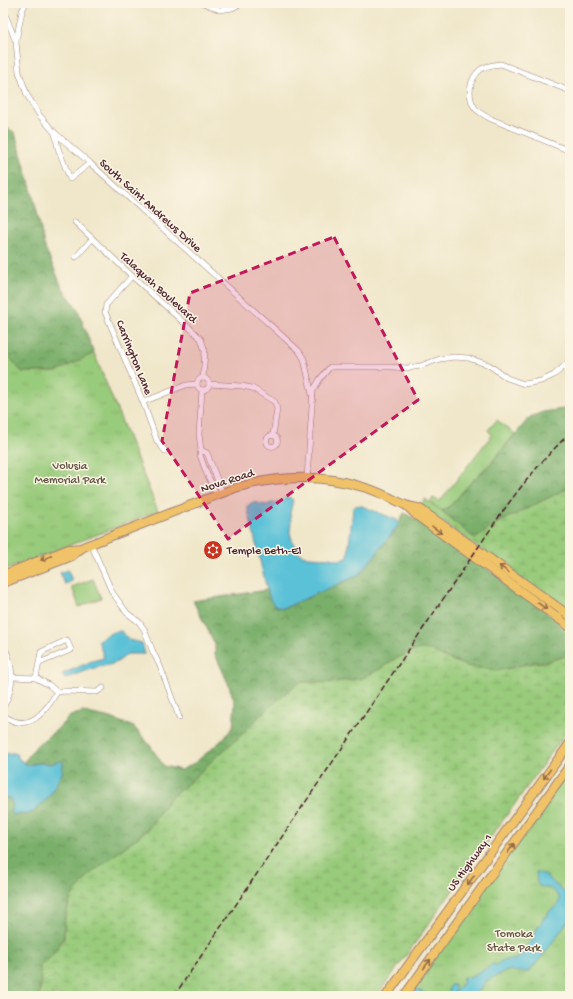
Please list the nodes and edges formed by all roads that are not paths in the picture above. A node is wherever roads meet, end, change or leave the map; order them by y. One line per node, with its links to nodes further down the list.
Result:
1 (26, 3): 5 (street)
2 (203, 3): 3 (street)
3 (242, 3)
4 (3, 9): 5 (street, South Saint Andrews Drive)
5 (16, 42): 7 (street, South Saint Andrews Drive)
6 (570, 91): 8 (street)
7 (55, 133): 9 (street, South Saint Andrews Drive); 9 (street)
8 (570, 151)
9 (90, 164): 19 (street, South Saint Andrews Drive)
10 (75, 222): 11 (street, Talaquah Boulevard)
11 (92, 239): 12 (street); 13 (street, Talaquah Boulevard)
12 (76, 257)
13 (132, 276): 15 (street, Talaquah Boulevard); 20 (street, Carrington Lane)
14 (570, 362): 19 (street)
15 (203, 378): 16 (street); 17 (street)
16 (197, 384): 18 (street); 20 (street)
17 (209, 384): 18 (street); 21 (street)
18 (202, 390): 22 (street)
19 (313, 399): 26 (street)
20 (143, 402): 23 (street, Carrington Lane)
21 (273, 436)
22 (201, 450): 24 (street); 25 (street)
23 (165, 451)
24 (213, 470): 25 (street); 27 (street)
25 (206, 472): 27 (street)
26 (307, 478): 27 (main road, Nova Road); 28 (main road, Nova Road)
27 (220, 494): 29 (main road, Nova Road)
28 (406, 505): 32 (main road, Nova Road, one-way to 28); 33 (main road, Nova Road, one-way to 33)
29 (87, 546): 30 (main road, one-way to 30); 31 (main road); 42 (street)
30 (3, 575)
31 (3, 584)
32 (570, 616)
33 (570, 627)
34 (3, 644): 36 (street)
35 (39, 663): 35 (street); 37 (street)
36 (12, 677): 37 (street); 40 (street)
37 (36, 678): 39 (street)
38 (103, 688): 39 (street)
39 (57, 692): 41 (street)
40 (3, 708)
41 (3, 716)
42 (179, 717)
43 (570, 743): 45 (main road, US Highway 1, one-way to 45)
44 (570, 765): 46 (main road, one-way to 44)
45 (386, 996)
46 (404, 996)

